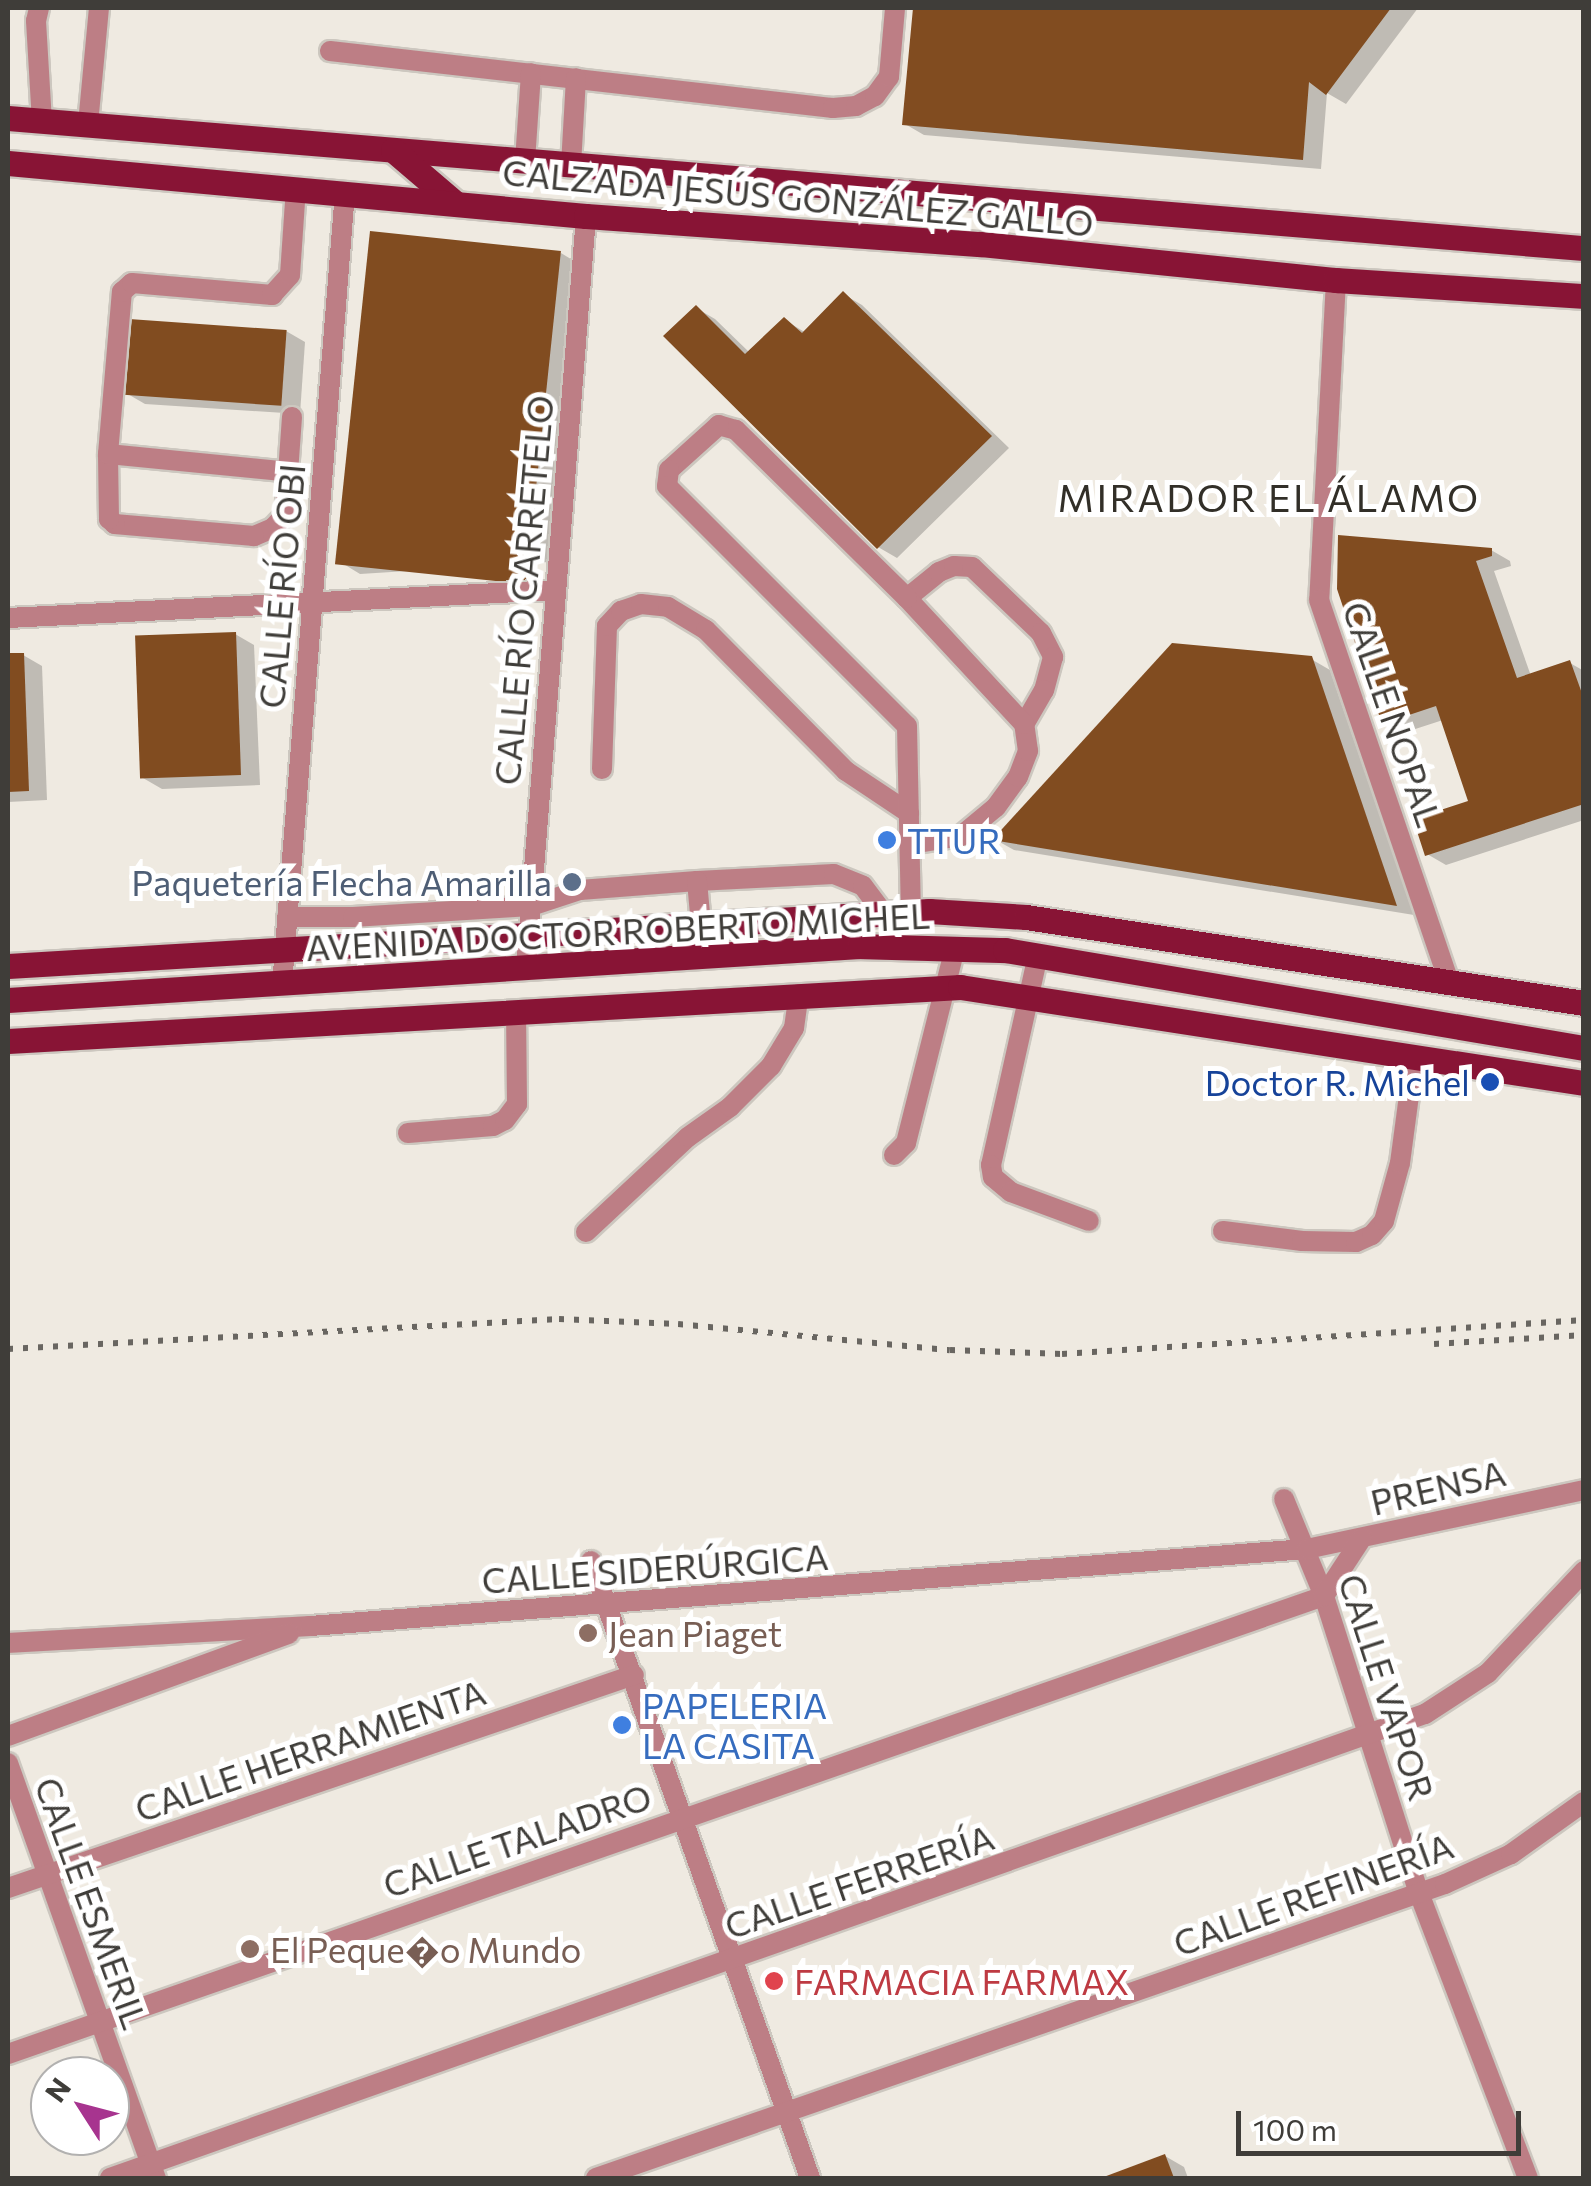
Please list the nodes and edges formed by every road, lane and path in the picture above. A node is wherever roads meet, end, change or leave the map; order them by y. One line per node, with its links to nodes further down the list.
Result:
1 (39, 8): 8 (street)
2 (99, 8): 9 (street)
3 (895, 8): 6 (street)
4 (330, 52): 5 (street)
5 (531, 73): 6 (street); 11 (street)
6 (576, 78): 13 (street)
7 (8, 118): 8 (main road, CALZADA JESÚS GONZÁLEZ GALLO)
8 (42, 121): 9 (main road, CALZADA JESÚS GONZÁLEZ GALLO)
9 (88, 124): 10 (main road, CALZADA JESÚS GONZÁLEZ GALLO)
10 (394, 150): 11 (main road, CALZADA JESÚS GONZÁLEZ GALLO); 16 (main road)
11 (525, 161): 13 (main road, CALZADA JESÚS GONZÁLEZ GALLO)
12 (8, 163): 14 (main road, CALZADA JESÚS GONZÁLEZ GALLO)
13 (571, 164): 18 (main road, CALZADA JESÚS GONZÁLEZ GALLO)
14 (296, 188): 15 (main road, CALZADA JESÚS GONZÁLEZ GALLO); 22 (street)
15 (345, 192): 16 (main road, CALZADA JESÚS GONZÁLEZ GALLO); 26 (street, CALLE RÍO OBI)
16 (455, 203): 17 (main road, CALZADA JESÚS GONZÁLEZ GALLO)
17 (586, 216): 19 (main road, CALZADA JESÚS GONZÁLEZ GALLO); 24 (street, CALLE RÍO CARRETELO)
18 (1584, 248)
19 (1336, 280): 20 (main road, CALZADA JESÚS GONZÁLEZ GALLO); 44 (street, CALLE NOPAL)
20 (1584, 296)
21 (292, 418): 23 (street)
22 (108, 454): 23 (street); 23 (street)
23 (290, 472)
24 (556, 590): 26 (street); 33 (street, CALLE RÍO CARRETELO)
25 (907, 598): 28 (street); 28 (street); 30 (street)
26 (312, 602): 27 (street); 36 (street, CALLE RÍO OBI)
27 (8, 618)
28 (1024, 724): 31 (street)
29 (602, 770): 30 (street)
30 (909, 813): 31 (street)
31 (910, 844): 34 (street)
32 (697, 880): 33 (street); 35 (street); 37 (street)
33 (531, 906): 36 (street); 38 (street, CALLE RÍO CARRETELO)
34 (911, 912): 35 (main road, AVENIDA DOCTOR ROBERTO MICHEL); 44 (main road, AVENIDA DOCTOR ROBERTO MICHEL)
35 (883, 913): 37 (main road, AVENIDA DOCTOR ROBERTO MICHEL)
36 (287, 917): 40 (street, CALLE RÍO OBI)
37 (700, 925): 38 (main road, AVENIDA DOCTOR ROBERTO MICHEL)
38 (529, 933): 40 (main road, AVENIDA DOCTOR ROBERTO MICHEL); 43 (street, CALLE RÍO CARRETELO)
39 (955, 948): 41 (main road, AVENIDA DOCTOR ROBERTO MICHEL); 43 (main road, AVENIDA DOCTOR ROBERTO MICHEL); 46 (street)
40 (284, 952): 42 (main road, AVENIDA DOCTOR ROBERTO MICHEL); 45 (street, CALLE RÍO OBI)
41 (1038, 955): 48 (street); 53 (main road, AVENIDA DOCTOR ROBERTO MICHEL)
42 (8, 966)
43 (526, 969): 45 (main road, AVENIDA DOCTOR ROBERTO MICHEL)
44 (1449, 982): 50 (main road, AVENIDA DOCTOR ROBERTO MICHEL)
45 (282, 984): 49 (main road, AVENIDA DOCTOR ROBERTO MICHEL)
46 (946, 988): 47 (main road, AVENIDA DOCTOR ROBERTO MICHEL); 48 (main road, AVENIDA DOCTOR ROBERTO MICHEL); 57 (street)
47 (799, 994): 51 (main road, AVENIDA DOCTOR ROBERTO MICHEL); 59 (street)
48 (1030, 996): 54 (main road, AVENIDA DOCTOR ROBERTO MICHEL); 58 (street)
49 (8, 1000)
50 (1584, 1003)
51 (516, 1012): 52 (main road, AVENIDA DOCTOR ROBERTO MICHEL); 56 (street)
52 (8, 1041)
53 (1584, 1048)
54 (1414, 1058): 55 (main road, AVENIDA DOCTOR ROBERTO MICHEL); 60 (street)
55 (1584, 1083)
56 (408, 1133)
57 (894, 1155)
58 (1089, 1221)
59 (586, 1232)
60 (1223, 1232)
61 (1584, 1490): 63 (street, PRENSA)
62 (1284, 1499): 64 (street, CALLE VAPOR)
63 (1362, 1538): 64 (street, PRENSA); 67 (street)
64 (1307, 1549): 67 (street, CALLE VAPOR); 68 (street, CALLE SIDERÚRGICA)
65 (591, 1561): 68 (street)
66 (1584, 1571): 73 (street, CALLE FERRERÍA)
67 (1324, 1596): 73 (street, CALLE VAPOR); 76 (street, CALLE TALADRO)
68 (610, 1604): 69 (street, CALLE SIDERÚRGICA); 71 (street)
69 (310, 1626): 70 (street, CALLE SIDERÚRGICA); 72 (street)
70 (8, 1643)
71 (634, 1674): 76 (street); 77 (street, CALLE HERRAMIENTA)
72 (8, 1736)
73 (1366, 1736): 79 (street, CALLE VAPOR); 80 (street, CALLE FERRERÍA)
74 (8, 1763): 77 (street, CALLE ESMERIL)
75 (1584, 1802): 79 (street, CALLE REFINERÍA)
76 (682, 1816): 80 (street); 81 (street, CALLE TALADRO)
77 (47, 1874): 78 (street, CALLE HERRAMIENTA); 81 (street, CALLE ESMERIL)
78 (8, 1888)
79 (1420, 1893): 83 (street, CALLE REFINERÍA); 88 (street, CALLE VAPOR)
80 (732, 1961): 83 (street); 84 (street, CALLE FERRERÍA)
81 (100, 2021): 82 (street, CALLE TALADRO); 84 (street, CALLE ESMERIL)
82 (8, 2054)
83 (787, 2113): 86 (street, CALLE REFINERÍA); 87 (street)
84 (154, 2171): 85 (street, CALLE FERRERÍA)
85 (110, 2178)
86 (596, 2178)
87 (810, 2178)
88 (1528, 2178)

